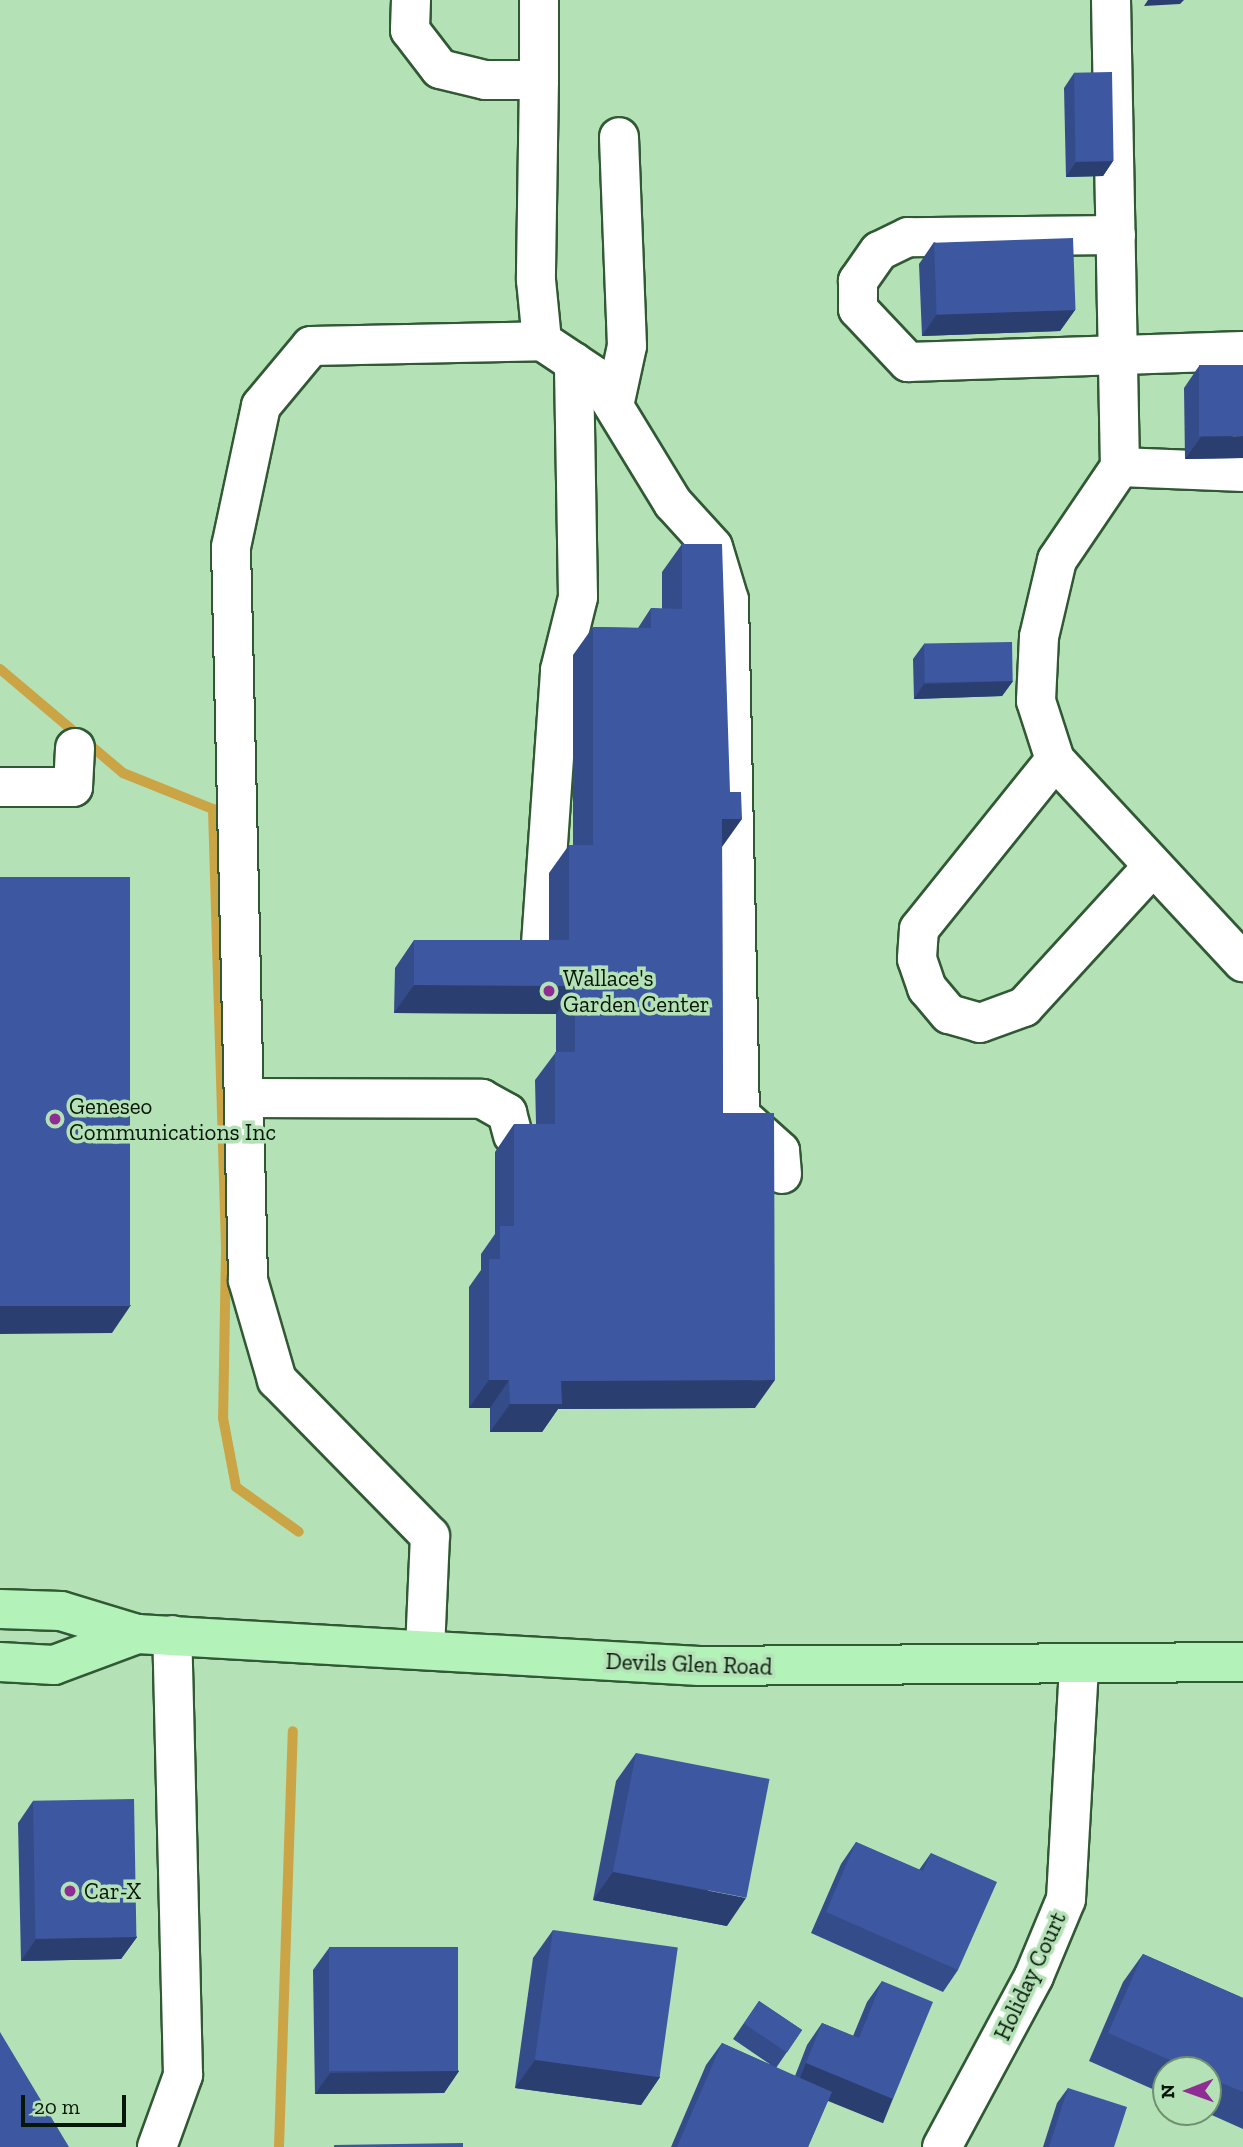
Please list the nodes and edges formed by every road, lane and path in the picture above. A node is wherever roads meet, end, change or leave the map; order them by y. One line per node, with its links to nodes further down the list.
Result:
1 (411, 0): 4 (street)
2 (539, 0): 4 (street)
3 (1111, 0): 6 (street)
4 (539, 80): 7 (street)
5 (619, 137): 11 (street)
6 (1116, 234): 9 (street); 9 (street)
7 (542, 341): 10 (street); 20 (street)
8 (1243, 351): 9 (street)
9 (1118, 352): 12 (street)
10 (574, 362): 11 (street); 18 (street)
11 (614, 406): 22 (street)
12 (1120, 467): 13 (street); 15 (street)
13 (1243, 472)
14 (75, 748): 16 (street)
15 (1055, 760): 17 (street); 17 (street)
16 (0, 787)
17 (1153, 866): 19 (street)
18 (540, 958)
19 (1243, 962)
20 (244, 1098): 21 (street); 25 (street)
21 (513, 1135)
22 (782, 1174)
23 (0, 1609): 24 (main road, Devils Glen Road)
24 (154, 1634): 25 (main road, Devils Glen Road); 26 (main road, Devils Glen Road); 29 (street)
25 (425, 1650): 28 (main road, Devils Glen Road)
26 (0, 1662)
27 (1243, 1662): 28 (main road, Devils Glen Road)
28 (1079, 1666): 30 (street, Holiday Court)
29 (157, 2147)
30 (942, 2147)

